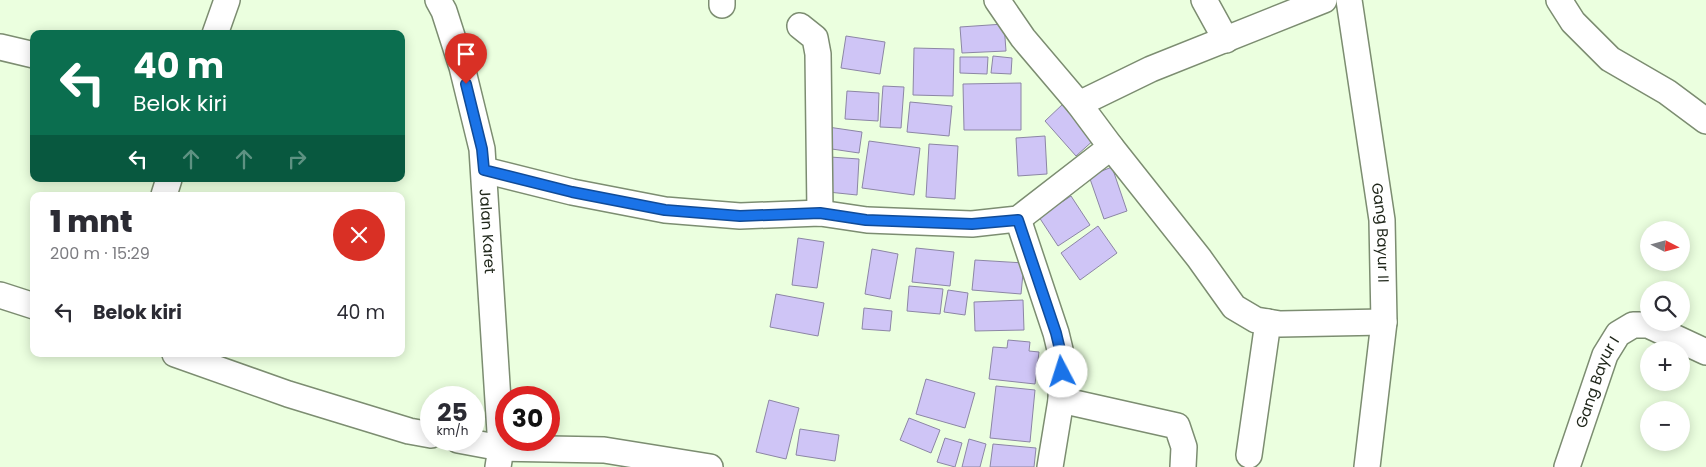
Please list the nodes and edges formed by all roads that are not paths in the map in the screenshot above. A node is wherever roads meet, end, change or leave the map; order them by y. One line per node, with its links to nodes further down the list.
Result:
1 (227, 0): 9 (street)
2 (438, 0): 16 (street, Jalan Karet)
3 (997, 0): 13 (street)
4 (1204, 0): 10 (street)
5 (1324, 0): 10 (street)
6 (1349, 0): 22 (street, Gang Bayur II)
7 (1559, 0): 14 (street)
8 (800, 26): 17 (street)
9 (216, 30)
10 (1226, 40): 13 (street)
11 (0, 47): 12 (street)
12 (30, 54)
13 (1079, 104): 15 (street)
14 (1706, 121)
15 (1111, 147): 18 (street); 21 (street)
16 (484, 170): 17 (street); 29 (street, Jalan Karet)
17 (820, 213): 18 (street)
18 (1018, 220): 25 (street)
19 (0, 294): 20 (street)
20 (30, 305)
21 (1268, 322): 22 (street); 28 (street)
22 (1384, 322): 33 (street, Gang Bayur II)
23 (1706, 352): 34 (street, Gang Bayur I)
24 (183, 357): 26 (street)
25 (1061, 400): 31 (street); 32 (street)
26 (420, 433)
27 (485, 451): 29 (street)
28 (1249, 455)
29 (500, 457): 30 (street)
30 (710, 467)
31 (1050, 467)
32 (1183, 467)
33 (1367, 467)
34 (1567, 467)

